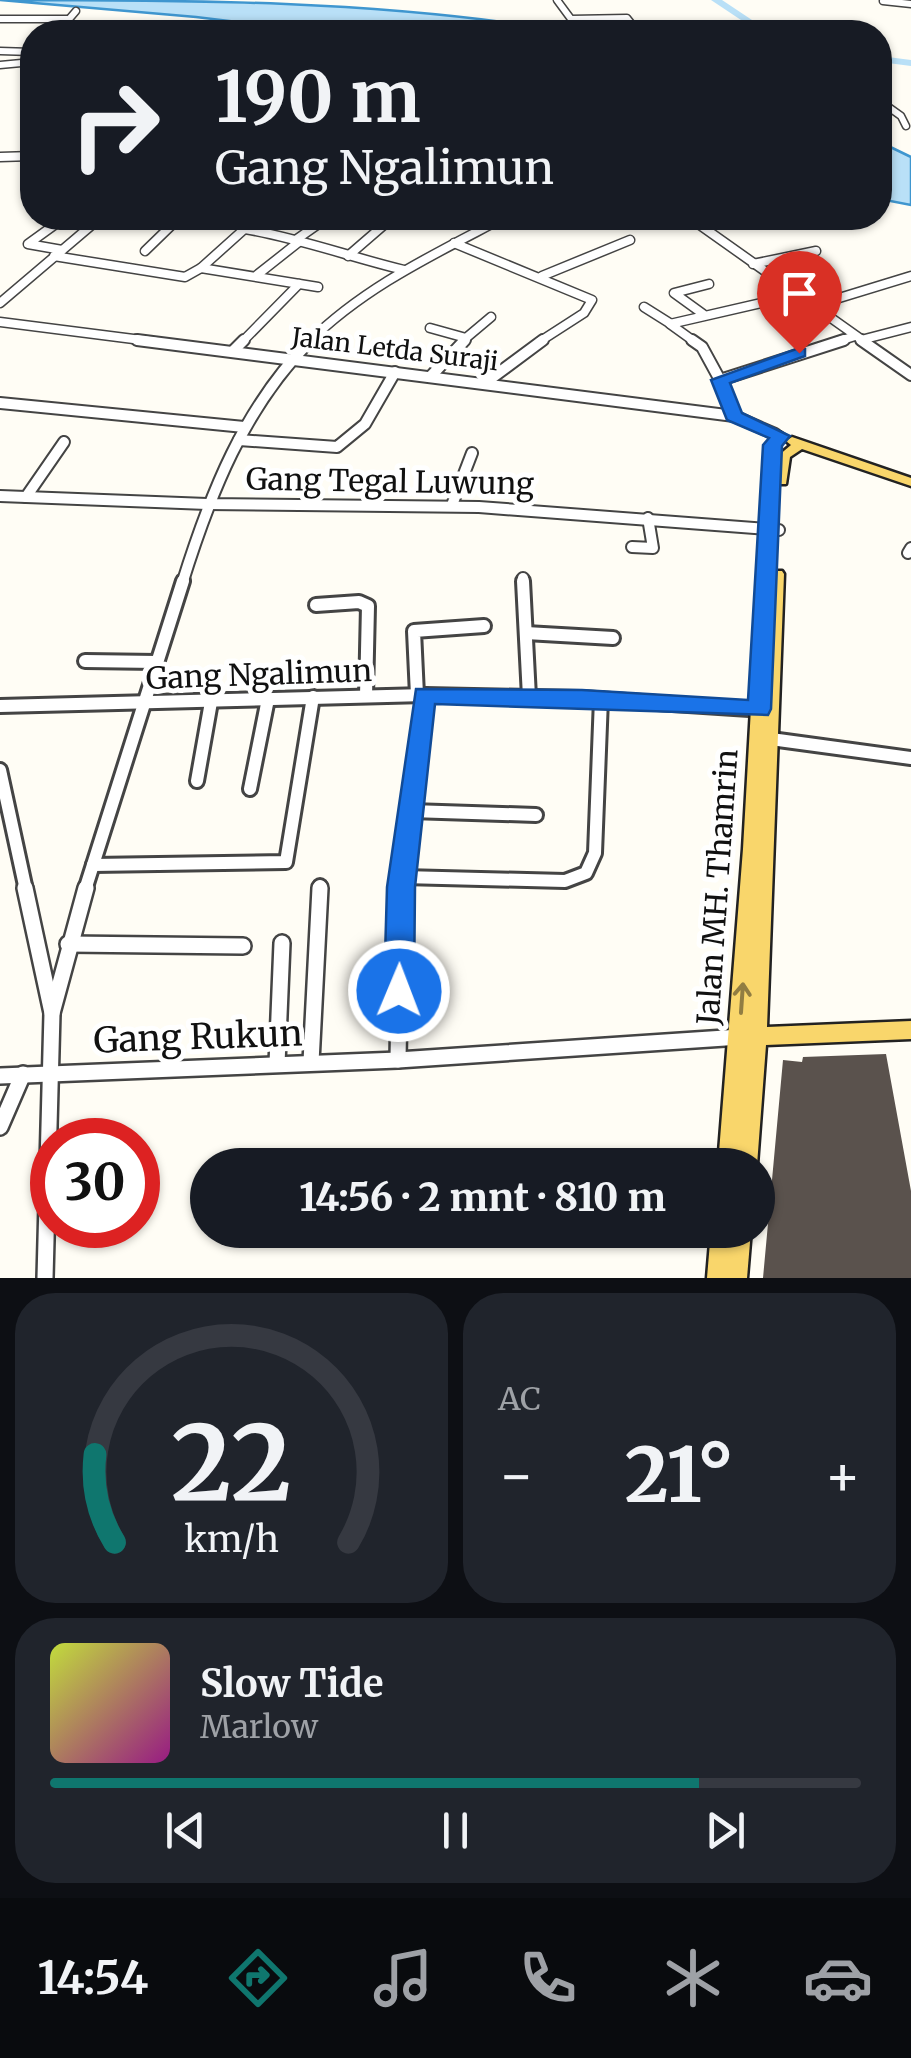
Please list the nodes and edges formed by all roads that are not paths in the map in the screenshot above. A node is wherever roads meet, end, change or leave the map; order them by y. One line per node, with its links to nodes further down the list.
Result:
1 (557, 0): 7 (street)
2 (883, 1): 3 (street)
3 (911, 4)
4 (76, 10): 5 (street)
5 (67, 19): 6 (street)
6 (0, 20)
7 (629, 20)
8 (892, 110): 9 (street)
9 (906, 126)
10 (47, 230): 24 (street)
11 (86, 230): 24 (street)
12 (167, 230): 22 (street)
13 (243, 230): 27 (street)
14 (249, 230): 19 (street)
15 (312, 230): 19 (street)
16 (378, 230): 25 (street)
17 (479, 230): 21 (street)
18 (709, 230): 26 (street)
19 (299, 240): 25 (street); 29 (street)
20 (630, 240): 30 (street)
21 (454, 243): 28 (street); 30 (street)
22 (145, 251)
23 (816, 251): 26 (street)
24 (58, 253): 27 (street); 36 (street)
25 (348, 256): 28 (street)
26 (753, 264): 35 (street)
27 (202, 268): 29 (street)
28 (404, 270): 48 (street)
29 (258, 275): 32 (street)
30 (542, 276): 53 (street)
31 (911, 276): 37 (street)
32 (299, 284): 34 (street); 47 (street)
33 (709, 284): 39 (street)
34 (318, 288)
35 (796, 295): 37 (street); 39 (street)
36 (0, 303)
37 (813, 306): 46 (street)
38 (644, 307): 42 (street)
39 (703, 314): 42 (street)
40 (491, 318): 45 (street)
41 (0, 322): 47 (street, Jalan Letda Suraji)
42 (671, 324): 52 (street)
43 (911, 327): 46 (street)
44 (430, 328): 45 (street)
45 (466, 338): 51 (street)
46 (858, 338): 50 (street); 52 (street)
47 (233, 351): 48 (street, Jalan Letda Suraji)
48 (292, 358): 49 (street, Jalan Letda Suraji); 56 (street)
49 (394, 372): 51 (street, Jalan Letda Suraji); 56 (street)
50 (911, 374)
51 (431, 376): 53 (street, Jalan Letda Suraji)
52 (720, 380): 55 (street)
53 (485, 383): 55 (street, Jalan Letda Suraji)
54 (0, 403): 56 (street)
55 (730, 416): 58 (street, Jalan Letda Suraji)
56 (242, 433): 63 (street)
57 (64, 442): 62 (street)
58 (784, 443): 60 (main road); 66 (main road, Jalan MH. Thamrin)
59 (472, 453): 64 (street)
60 (911, 482)
61 (0, 496): 62 (street, Gang Tegal Luwung)
62 (26, 497): 63 (street, Gang Tegal Luwung)
63 (207, 504): 64 (street, Gang Tegal Luwung); 74 (street)
64 (452, 506): 65 (street, Gang Tegal Luwung)
65 (648, 518): 66 (street, Gang Tegal Luwung); 67 (street)
66 (774, 530): 84 (main road, Jalan MH. Thamrin)
67 (632, 547)
68 (522, 578): 71 (street)
69 (316, 605): 76 (street)
70 (484, 626): 75 (street)
71 (526, 634): 72 (street); 78 (street)
72 (613, 638)
73 (85, 662): 74 (street)
74 (156, 662): 82 (street)
75 (421, 695): 76 (street, Gang Ngalimun); 78 (street, Gang Ngalimun); 90 (street)
76 (366, 696): 77 (street, Gang Ngalimun)
77 (313, 697): 79 (street, Gang Ngalimun); 92 (street)
78 (529, 697): 80 (street, Gang Ngalimun)
79 (268, 699): 81 (street, Gang Ngalimun); 89 (street)
80 (601, 699): 84 (street, Gang Ngalimun); 93 (street)
81 (211, 702): 82 (street, Gang Ngalimun); 88 (street)
82 (143, 704): 83 (street, Gang Ngalimun); 92 (street)
83 (0, 706)
84 (765, 710): 85 (main road, Jalan MH. Thamrin); 100 (main road, Jalan MH. Thamrin, one-way to 84)
85 (771, 739): 86 (street); 100 (main road, Jalan MH. Thamrin)
86 (911, 758)
87 (0, 770): 98 (street)
88 (197, 781)
89 (250, 789)
90 (411, 811): 91 (street); 93 (street)
91 (536, 814)
92 (93, 865): 95 (street)
93 (403, 876): 101 (street)
94 (320, 886): 102 (street)
95 (68, 944): 97 (street); 98 (street)
96 (282, 944): 103 (street)
97 (243, 946)
98 (52, 1013): 104 (street)
99 (911, 1030): 100 (main road)
100 (748, 1036): 101 (street, Gang Rukun); 108 (main road, Jalan MH. Thamrin); 109 (main road, Jalan MH. Thamrin)
101 (398, 1060): 102 (street, Gang Rukun)
102 (311, 1062): 103 (street, Gang Rukun)
103 (276, 1064): 104 (street, Gang Rukun)
104 (52, 1072): 105 (street, Gang Rukun); 112 (street)
105 (23, 1074): 106 (street, Gang Rukun); 107 (street)
106 (0, 1076)
107 (0, 1127)
108 (732, 1148)
109 (746, 1148)
110 (720, 1248): 113 (main road)
111 (738, 1248): 114 (main road)
112 (45, 1278)
113 (718, 1278)
114 (736, 1278)

